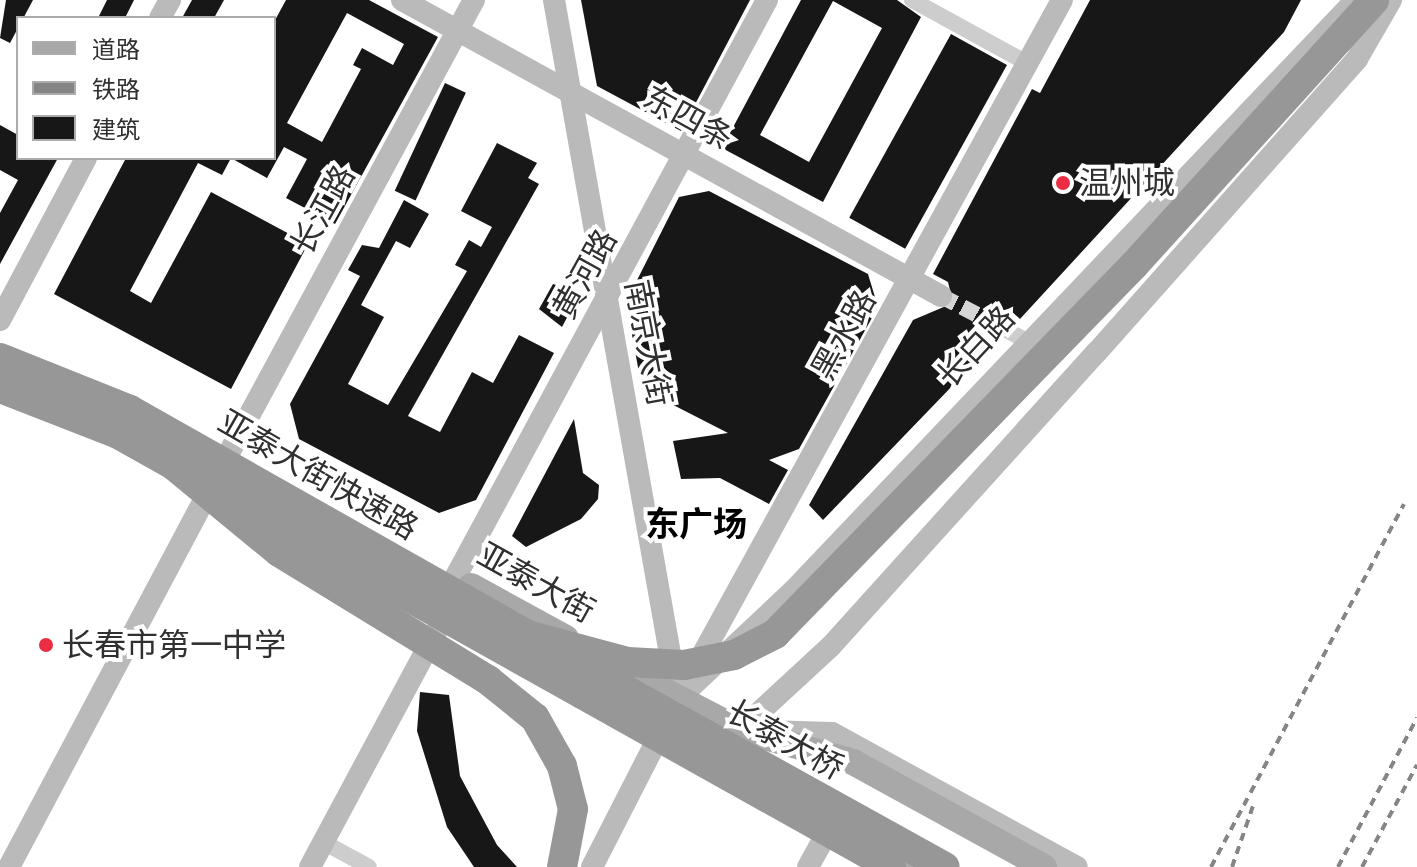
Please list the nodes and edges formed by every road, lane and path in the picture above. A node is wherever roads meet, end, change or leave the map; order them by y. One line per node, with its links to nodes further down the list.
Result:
1 (402, 0): 10 (street, 东四条)
2 (474, 0): 10 (street, 长江路)
3 (554, 0): 12 (street, 南京大街)
4 (767, 0): 13 (street, 黄河路)
5 (912, 0): 11 (street)
6 (1062, 0): 11 (street, 黑水路)
7 (1355, 0): 20 (street, 长白路)
8 (1374, 0): 29 (highway, bridge)
9 (1391, 0): 32 (street)
10 (458, 30): 12 (street, 东四条); 24 (street, 长江路)
11 (1029, 64): 15 (street, 黑水路)
12 (570, 89): 13 (street, 东四条); 17 (street, 南京大街)
13 (688, 154): 15 (street, 东四条); 17 (street, 黄河路)
14 (85, 160): 18 (street)
15 (912, 280): 16 (street, 东四条); 31 (street, 黑水路)
16 (941, 296)
17 (606, 302): 27 (street, 黄河路); 31 (street, 南京大街)
18 (0, 320)
19 (989, 321): 20 (street)
20 (1025, 340): 31 (street, 长白路)
21 (0, 351): 24 (main road, 亚泰大街)
22 (0, 358): 29 (highway, 亚泰大街快速路)
23 (0, 391): 25 (highway, 亚泰大街快速路); 26 (main road)
24 (230, 451): 27 (main road, 亚泰大街)
25 (172, 464): 30 (highway, 亚泰大街快速路, bridge); 39 (highway, bridge)
26 (208, 493): 28 (main road); 36 (street)
27 (455, 578): 31 (main road, 亚泰大街)
28 (440, 625): 33 (main road); 35 (street)
29 (527, 635): 30 (highway, 亚泰大街快速路, bridge)
30 (587, 683): 43 (highway, 长泰大桥, bridge); 45 (highway, 长泰大桥, bridge)
31 (678, 699): 32 (main road, 亚泰大街); 33 (street, 长白路)
32 (740, 730): 46 (main road, 亚泰大街); 47 (street)
33 (655, 745): 34 (street); 40 (street); 44 (main road)
34 (823, 840): 41 (street); 42 (street)
35 (323, 842): 37 (street); 38 (street)
36 (9, 867)
37 (310, 867)
38 (369, 867)
39 (562, 867)
40 (592, 867)
41 (808, 867)
42 (873, 867)
43 (891, 867)
44 (912, 867)
45 (945, 867)
46 (1044, 867)
47 (1077, 867)

